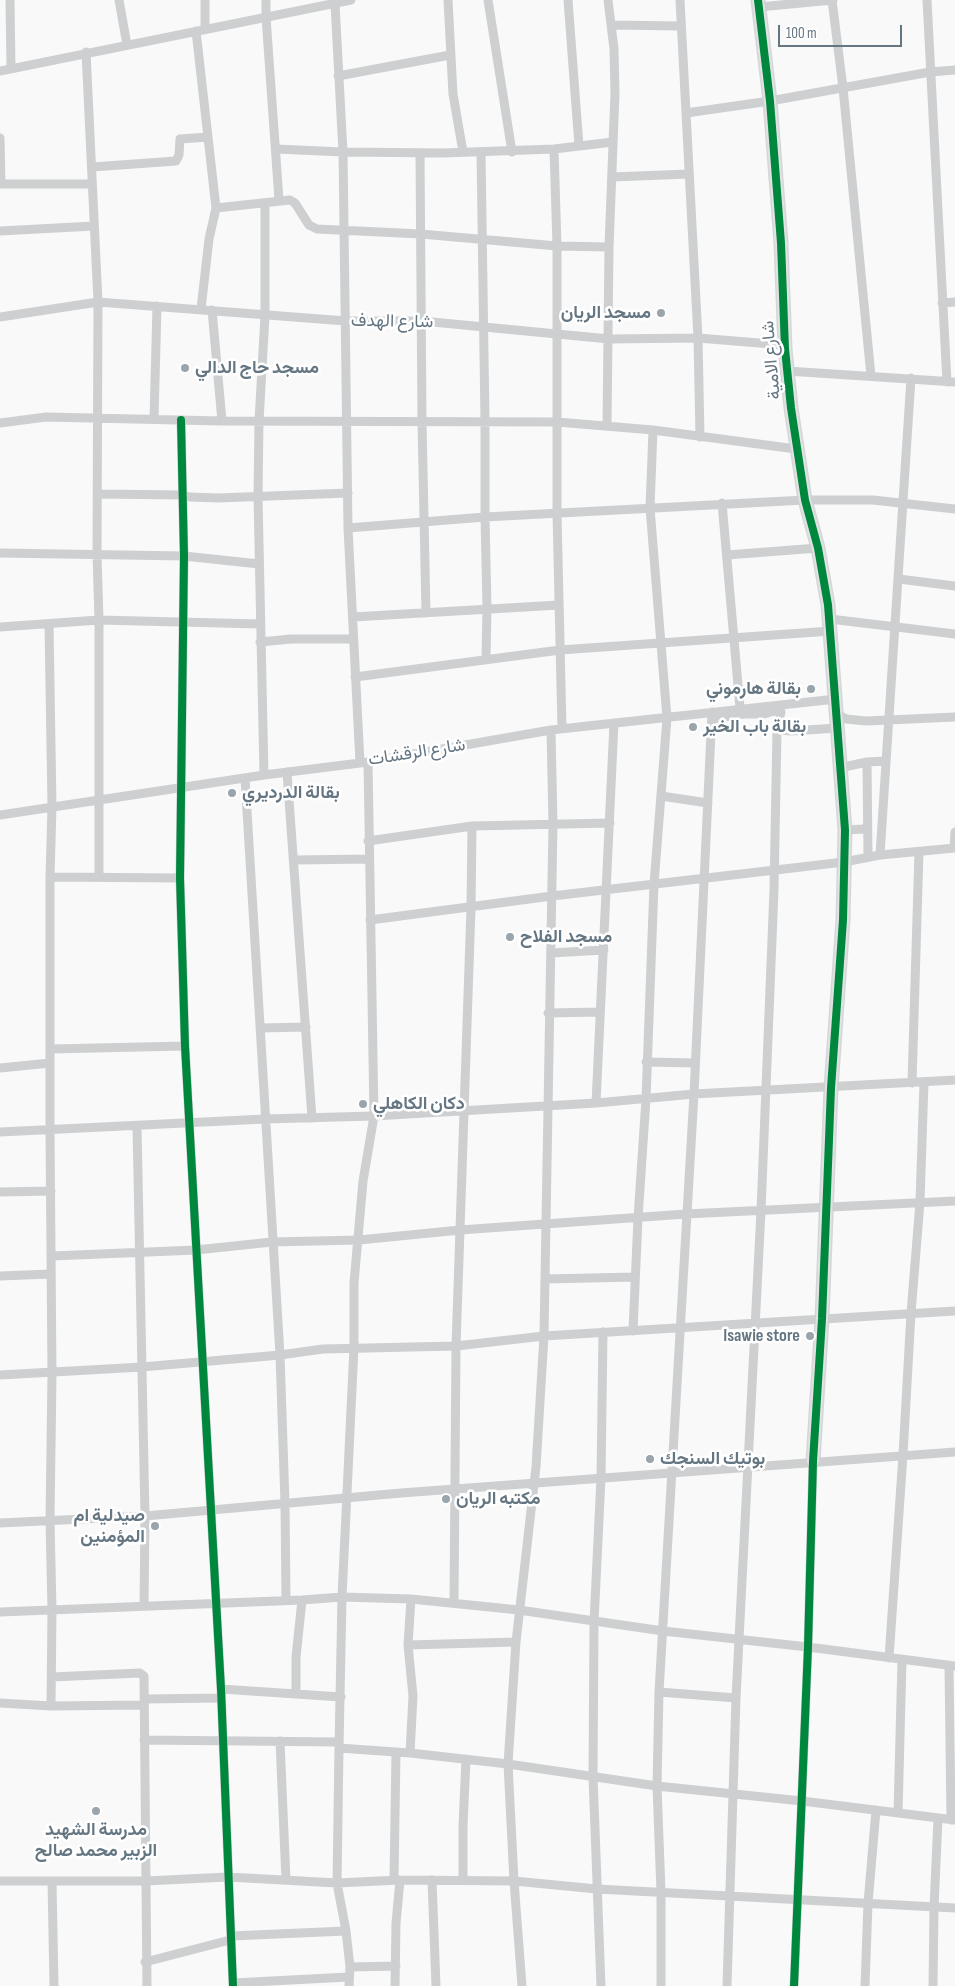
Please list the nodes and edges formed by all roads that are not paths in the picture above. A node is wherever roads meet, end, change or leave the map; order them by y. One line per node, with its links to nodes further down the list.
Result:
1 (10, 0): 22 (street)
2 (119, 0): 19 (street)
3 (204, 0): 18 (street)
4 (266, 0): 15 (street)
5 (351, 0): 14 (street)
6 (448, 0): 21 (street)
7 (488, 0): 39 (street)
8 (568, 0): 33 (street)
9 (608, 0): 16 (street)
10 (680, 0): 17 (street)
11 (832, 0): 13 (street); 27 (street)
12 (926, 0): 25 (street)
13 (758, 3): 28 (street, شارع الامية)
14 (335, 4): 15 (street); 26 (street)
15 (266, 17): 18 (street); 34 (street)
16 (612, 25): 17 (street); 32 (street)
17 (680, 26): 29 (street)
18 (200, 30): 19 (street); 30 (street)
19 (127, 44): 20 (street)
20 (86, 52): 22 (street); 41 (street)
21 (450, 55): 26 (street); 37 (street)
22 (11, 68): 23 (street)
23 (0, 70)
24 (955, 70): 25 (street)
25 (930, 72): 27 (street); 58 (street)
26 (338, 76): 36 (street)
27 (843, 88): 28 (street); 72 (street)
28 (770, 101): 29 (street); 70 (street, شارع الامية)
29 (686, 113): 42 (street)
30 (208, 137): 41 (street); 48 (street)
31 (0, 138): 44 (street)
32 (612, 142): 33 (street); 43 (street)
33 (579, 146): 35 (street)
34 (276, 149): 36 (street); 46 (street)
35 (554, 149): 39 (street); 54 (street)
36 (343, 152): 40 (street); 50 (street)
37 (463, 152): 38 (street); 40 (street)
38 (481, 152): 39 (street); 53 (street)
39 (512, 152)
40 (420, 153): 52 (street)
41 (92, 166): 45 (street)
42 (689, 174): 43 (street); 68 (street)
43 (612, 177): 55 (street)
44 (1, 184): 45 (street)
45 (92, 184): 49 (street)
46 (279, 200): 47 (street); 50 (street)
47 (265, 204): 48 (street); 62 (street)
48 (216, 208): 60 (street)
49 (94, 226): 51 (street); 56 (street)
50 (345, 230): 52 (street); 64 (street)
51 (0, 231)
52 (422, 234): 53 (street); 65 (street)
53 (483, 239): 54 (street); 66 (street)
54 (557, 246): 55 (street); 67 (street)
55 (609, 247): 69 (street)
56 (98, 302): 59 (street, شارع الهدف); 63 (street, شارع الهدف); 75 (street)
57 (955, 302): 58 (street)
58 (942, 303): 74 (street)
59 (157, 306): 60 (street, شارع الهدف); 76 (street)
60 (201, 309): 61 (street, شارع الهدف)
61 (212, 310): 62 (street, شارع الهدف); 78 (street)
62 (265, 316): 64 (street, شارع الهدف); 79 (street)
63 (0, 317)
64 (346, 321): 65 (street, شارع الهدف); 81 (street)
65 (422, 321): 66 (street, شارع الهدف); 82 (street)
66 (483, 326): 67 (street, شارع الهدف); 80 (street)
67 (556, 334): 69 (street, شارع الهدف); 83 (street)
68 (698, 338): 69 (street, شارع الهدف); 70 (street, شارع الهدف); 87 (street)
69 (608, 339): 85 (street)
70 (784, 344): 71 (street, شارع الامية)
71 (787, 371): 72 (street); 88 (street, شارع الامية)
72 (871, 376): 73 (street)
73 (911, 378): 74 (street); 94 (street)
74 (951, 382)
75 (98, 417): 76 (street); 84 (street); 89 (street)
76 (154, 419): 77 (street)
77 (181, 420): 78 (street); 91 (street)
78 (222, 421): 79 (street)
79 (259, 421): 81 (street); 92 (street)
80 (485, 421): 82 (street); 83 (street); 99 (street)
81 (346, 422): 82 (street); 90 (street)
82 (422, 422): 100 (street)
83 (557, 422): 85 (street); 98 (street)
84 (0, 423)
85 (607, 426): 86 (street)
86 (653, 430): 87 (street); 96 (street)
87 (700, 437): 88 (street)
88 (796, 448): 93 (street, شارع الامية)
89 (98, 494): 91 (street); 104 (street)
90 (348, 494): 92 (street); 101 (street)
91 (182, 495): 92 (street); 106 (street)
92 (258, 497): 107 (street)
93 (805, 500): 94 (street); 95 (street); 102 (street, شارع الامية)
94 (903, 503): 97 (street); 108 (street)
95 (722, 504): 96 (street); 105 (street)
96 (650, 508): 98 (street); 125 (street)
97 (955, 509)
98 (558, 514): 99 (street); 110 (street)
99 (485, 517): 100 (street); 111 (street)
100 (425, 522): 101 (street); 112 (street)
101 (348, 528): 113 (street)
102 (818, 548): 105 (street); 118 (street, شارع الامية)
103 (0, 553): 104 (street)
104 (97, 554): 106 (street); 114 (street)
105 (727, 555): 122 (street)
106 (184, 556): 107 (street); 115 (street)
107 (259, 564): 117 (street)
108 (899, 579): 109 (street); 119 (street)
109 (955, 586)
110 (559, 605): 111 (street); 126 (street)
111 (487, 608): 112 (street); 127 (street)
112 (426, 613): 113 (street)
113 (353, 617): 123 (street)
114 (99, 620): 115 (street); 116 (street); 150 (street)
115 (182, 621): 117 (street); 148 (street)
116 (48, 624): 120 (street); 152 (street)
117 (260, 624): 124 (street)
118 (831, 625): 119 (street); 122 (street); 129 (street, شارع الامية)
119 (896, 626): 121 (street); 135 (street)
120 (0, 628)
121 (955, 634)
122 (735, 637): 125 (street); 130 (street)
123 (353, 639): 124 (street); 128 (street)
124 (260, 642): 146 (street)
125 (661, 642): 126 (street); 134 (street)
126 (560, 650): 127 (street); 138 (street)
127 (486, 658): 128 (street)
128 (355, 676): 141 (street)
129 (836, 699): 130 (street, شارع الرقشات); 131 (street, شارع الامية)
130 (740, 708): 132 (street, شارع الرقشات)
131 (837, 714): 135 (street); 137 (street, شارع الامية)
132 (712, 716): 134 (street, شارع الرقشات); 140 (street); 151 (street)
133 (955, 717): 135 (street)
134 (667, 718): 136 (street, شارع الرقشات); 149 (street)
135 (890, 720): 143 (street)
136 (614, 723): 138 (street, شارع الرقشات); 154 (street)
137 (837, 728): 140 (street); 144 (street, شارع الامية)
138 (562, 729): 139 (street, شارع الرقشات)
139 (551, 730): 141 (street, شارع الرقشات); 155 (street)
140 (777, 730): 168 (street)
141 (364, 762): 145 (street, شارع الرقشات); 160 (street)
142 (867, 762): 143 (street); 144 (street); 157 (street)
143 (886, 762): 163 (street)
144 (839, 768): 158 (street, شارع الامية)
145 (287, 772): 146 (street, شارع الرقشات); 166 (street)
146 (264, 775): 147 (street, شارع الرقشات)
147 (245, 778): 148 (street, شارع الرقشات); 183 (street)
148 (182, 788): 150 (street, شارع الرقشات); 171 (street)
149 (661, 796): 151 (street); 173 (street)
150 (98, 801): 152 (street, شارع الرقشات); 170 (street)
151 (708, 803): 172 (street)
152 (52, 808): 153 (street, شارع الرقشات); 169 (street)
153 (0, 815)
154 (610, 823): 155 (street); 174 (street)
155 (553, 824): 156 (street); 175 (street)
156 (472, 826): 160 (street); 176 (street)
157 (867, 826): 158 (street); 164 (street)
158 (845, 830): 167 (street, شارع الامية)
159 (955, 832): 161 (street)
160 (368, 841): 165 (street)
161 (955, 848): 162 (street)
162 (919, 852): 163 (street); 192 (street)
163 (880, 855): 164 (street)
164 (868, 857): 167 (street)
165 (369, 859): 166 (street); 177 (street)
166 (294, 860): 182 (street)
167 (844, 862): 168 (street); 193 (street, شارع الامية)
168 (773, 870): 172 (street); 194 (street)
169 (50, 877): 170 (street); 185 (street)
170 (99, 877): 171 (street)
171 (180, 878): 184 (street)
172 (703, 878): 173 (street); 188 (street)
173 (654, 884): 174 (street); 186 (street)
174 (606, 890): 175 (street); 178 (street)
175 (552, 896): 176 (street); 179 (street)
176 (472, 908): 177 (street); 199 (street)
177 (370, 920): 200 (street)
178 (604, 950): 179 (street); 181 (street)
179 (551, 954): 180 (street)
180 (548, 1012): 181 (street); 198 (street)
181 (600, 1012): 197 (street)
182 (306, 1027): 183 (street); 201 (street)
183 (260, 1028): 202 (street)
184 (185, 1046): 185 (street); 203 (street)
185 (51, 1049): 187 (street)
186 (646, 1062): 188 (street); 196 (street)
187 (50, 1063): 189 (street); 205 (street)
188 (695, 1063): 195 (street)
189 (0, 1068)
190 (955, 1080): 191 (street)
191 (924, 1082): 192 (street); 210 (street)
192 (912, 1083): 193 (street)
193 (831, 1088): 194 (street); 211 (street, شارع الامية)
194 (765, 1091): 195 (street); 212 (street)
195 (694, 1094): 196 (street); 213 (street)
196 (646, 1099): 197 (street); 214 (street)
197 (596, 1103): 198 (street)
198 (548, 1105): 199 (street); 215 (street)
199 (464, 1111): 200 (street); 216 (street)
200 (374, 1116): 201 (street); 217 (street)
201 (312, 1118): 202 (street)
202 (265, 1119): 203 (street); 218 (street)
203 (190, 1124): 204 (street); 219 (street)
204 (137, 1127): 205 (street); 220 (street)
205 (50, 1131): 206 (street); 207 (street)
206 (0, 1132)
207 (51, 1191): 208 (street); 221 (street)
208 (0, 1192)
209 (955, 1201): 210 (street)
210 (920, 1202): 211 (street); 227 (street)
211 (827, 1208): 212 (street); 228 (street, شارع الامية)
212 (761, 1212): 213 (street); 229 (street)
213 (686, 1214): 214 (street); 230 (street)
214 (638, 1218): 215 (street); 224 (street)
215 (546, 1224): 216 (street); 225 (street)
216 (460, 1230): 217 (street); 234 (street)
217 (358, 1240): 218 (street); 235 (street)
218 (272, 1242): 219 (street); 236 (street)
219 (196, 1250): 220 (street); 237 (street)
220 (140, 1253): 221 (street); 238 (street)
221 (52, 1256): 222 (street)
222 (50, 1274): 223 (street); 239 (street)
223 (0, 1276)
224 (635, 1277): 225 (street); 231 (street)
225 (545, 1279): 233 (street)
226 (955, 1311): 227 (street)
227 (911, 1313): 228 (street); 242 (street)
228 (822, 1319): 229 (street); 243 (street, شارع الامية)
229 (755, 1323): 230 (street); 244 (street)
230 (681, 1328): 231 (street); 245 (street)
231 (633, 1331): 232 (street)
232 (603, 1332): 233 (street); 246 (street)
233 (544, 1336): 234 (street); 247 (street)
234 (456, 1346): 235 (street); 248 (street)
235 (354, 1347): 236 (street); 249 (street)
236 (280, 1355): 237 (street); 250 (street)
237 (203, 1361): 238 (street); 251 (street)
238 (142, 1367): 239 (street); 252 (street)
239 (52, 1374): 240 (street); 253 (street)
240 (0, 1375)
241 (955, 1452): 242 (street)
242 (904, 1455): 243 (street); 271 (street)
243 (813, 1461): 244 (street); 270 (street)
244 (748, 1467): 245 (street); 267 (street)
245 (673, 1472): 246 (street); 266 (street)
246 (601, 1478): 247 (street); 265 (street)
247 (534, 1483): 248 (street); 263 (street)
248 (456, 1489): 249 (street); 260 (street)
249 (348, 1498): 250 (street); 255 (street)
250 (285, 1502): 251 (street); 257 (street)
251 (211, 1511): 252 (street); 259 (street)
252 (145, 1516): 253 (street); 261 (street)
253 (50, 1520): 254 (street); 262 (street)
254 (0, 1523)
255 (342, 1597): 256 (street); 258 (street); 278 (street)
256 (411, 1599): 260 (street); 269 (street)
257 (286, 1600): 258 (street); 259 (street)
258 (302, 1600): 277 (street)
259 (215, 1603): 261 (street); 276 (street)
260 (454, 1603): 263 (street)
261 (144, 1606): 262 (street)
262 (52, 1610): 264 (street); 274 (street)
263 (519, 1610): 265 (street); 268 (street)
264 (0, 1612)
265 (594, 1622): 266 (street); 291 (street)
266 (663, 1631): 267 (street); 275 (street)
267 (740, 1640): 270 (street); 279 (street)
268 (516, 1642): 269 (street); 290 (street)
269 (408, 1645): 288 (street)
270 (808, 1647): 271 (street); 294 (street)
271 (889, 1658): 272 (street)
272 (902, 1660): 273 (street); 296 (street)
273 (952, 1666): 298 (street)
274 (52, 1677): 280 (street); 282 (street)
275 (659, 1692): 279 (street); 292 (street)
276 (221, 1693): 277 (street); 280 (street); 284 (street)
277 (296, 1693): 278 (street)
278 (341, 1697): 286 (street)
279 (736, 1698): 293 (street)
280 (144, 1702): 282 (street); 283 (street)
281 (0, 1704): 282 (street)
282 (51, 1706)
283 (144, 1740): 284 (street); 300 (street)
284 (223, 1741): 285 (street); 299 (street)
285 (280, 1741): 286 (street); 301 (street)
286 (339, 1745): 287 (street); 308 (street)
287 (396, 1752): 288 (street); 302 (street)
288 (410, 1753): 289 (street)
289 (466, 1759): 290 (street); 304 (street)
290 (508, 1764): 291 (street); 307 (street)
291 (592, 1777): 292 (street); 309 (street)
292 (657, 1786): 293 (street); 310 (street)
293 (733, 1794): 294 (street); 311 (street)
294 (802, 1801): 295 (street); 312 (street)
295 (876, 1810): 296 (street); 313 (street)
296 (898, 1813): 297 (street)
297 (938, 1818): 298 (street); 314 (street)
298 (953, 1820)
299 (228, 1877): 300 (street); 301 (street); 317 (street)
300 (145, 1880): 306 (street); 318 (street)
301 (286, 1880): 308 (street)
302 (397, 1880): 303 (street); 308 (street); 319 (street)
303 (432, 1880): 304 (street); 326 (street)
304 (463, 1880): 307 (street)
305 (0, 1881): 306 (street)
306 (52, 1881): 323 (street)
307 (514, 1881): 309 (street); 327 (street)
308 (337, 1883): 316 (street)
309 (597, 1889): 310 (street); 328 (street)
310 (661, 1892): 311 (street); 329 (street)
311 (729, 1896): 312 (street); 330 (street)
312 (797, 1899): 313 (street); 331 (street)
313 (868, 1904): 314 (street); 332 (street)
314 (934, 1908): 315 (street); 333 (street)
315 (955, 1908)
316 (346, 1931): 317 (street); 320 (street)
317 (231, 1938): 318 (street); 322 (street)
318 (146, 1962): 324 (street)
319 (396, 1966): 320 (street); 325 (street)
320 (350, 1967): 321 (street)
321 (349, 1981): 322 (street)
322 (233, 1984)
323 (54, 1986)
324 (147, 1986)
325 (395, 1986)
326 (436, 1986)
327 (522, 1986)
328 (601, 1986)
329 (660, 1986)
330 (727, 1986)
331 (794, 1986)
332 (865, 1986)
333 (934, 1986)

